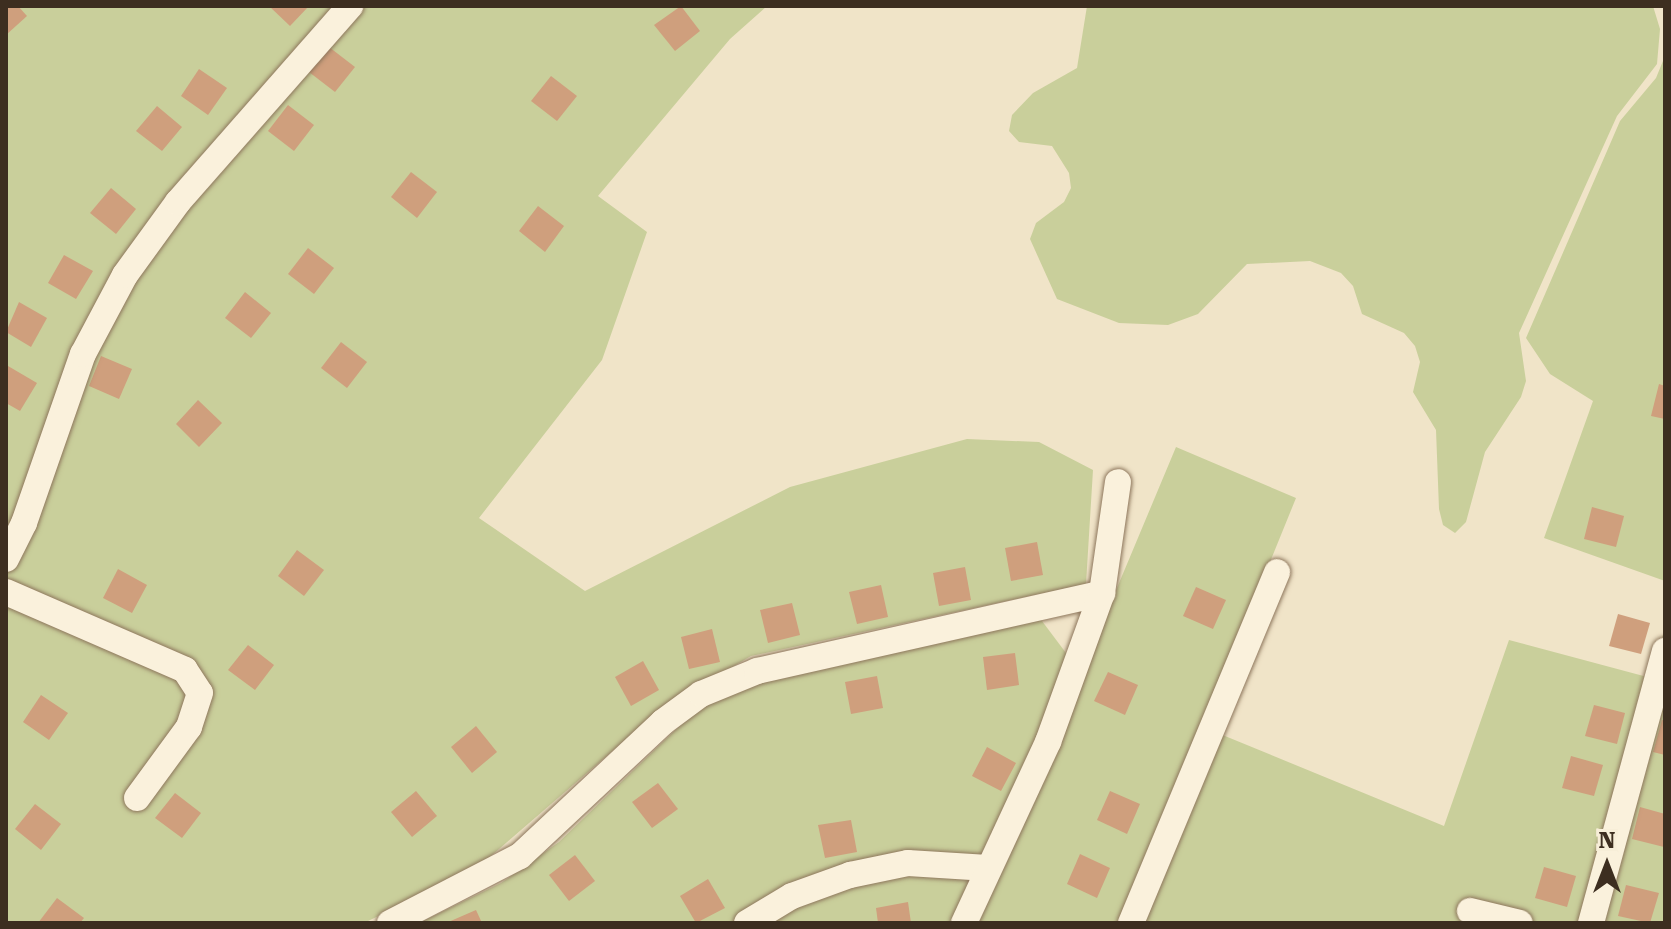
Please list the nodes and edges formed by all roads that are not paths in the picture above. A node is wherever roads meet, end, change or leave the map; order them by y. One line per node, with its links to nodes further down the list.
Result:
1 (350, 6): 3 (lane)
2 (1118, 482): 6 (lane)
3 (6, 559)
4 (1277, 572): 14 (lane)
5 (6, 592): 8 (lane)
6 (1102, 593): 9 (lane); 11 (lane)
7 (1665, 651): 16 (lane)
8 (137, 798)
9 (988, 868): 12 (lane); 13 (lane)
10 (1470, 911): 15 (lane)
11 (390, 923)
12 (747, 923)
13 (964, 923)
14 (1131, 923)
15 (1520, 923)
16 (1591, 923)

